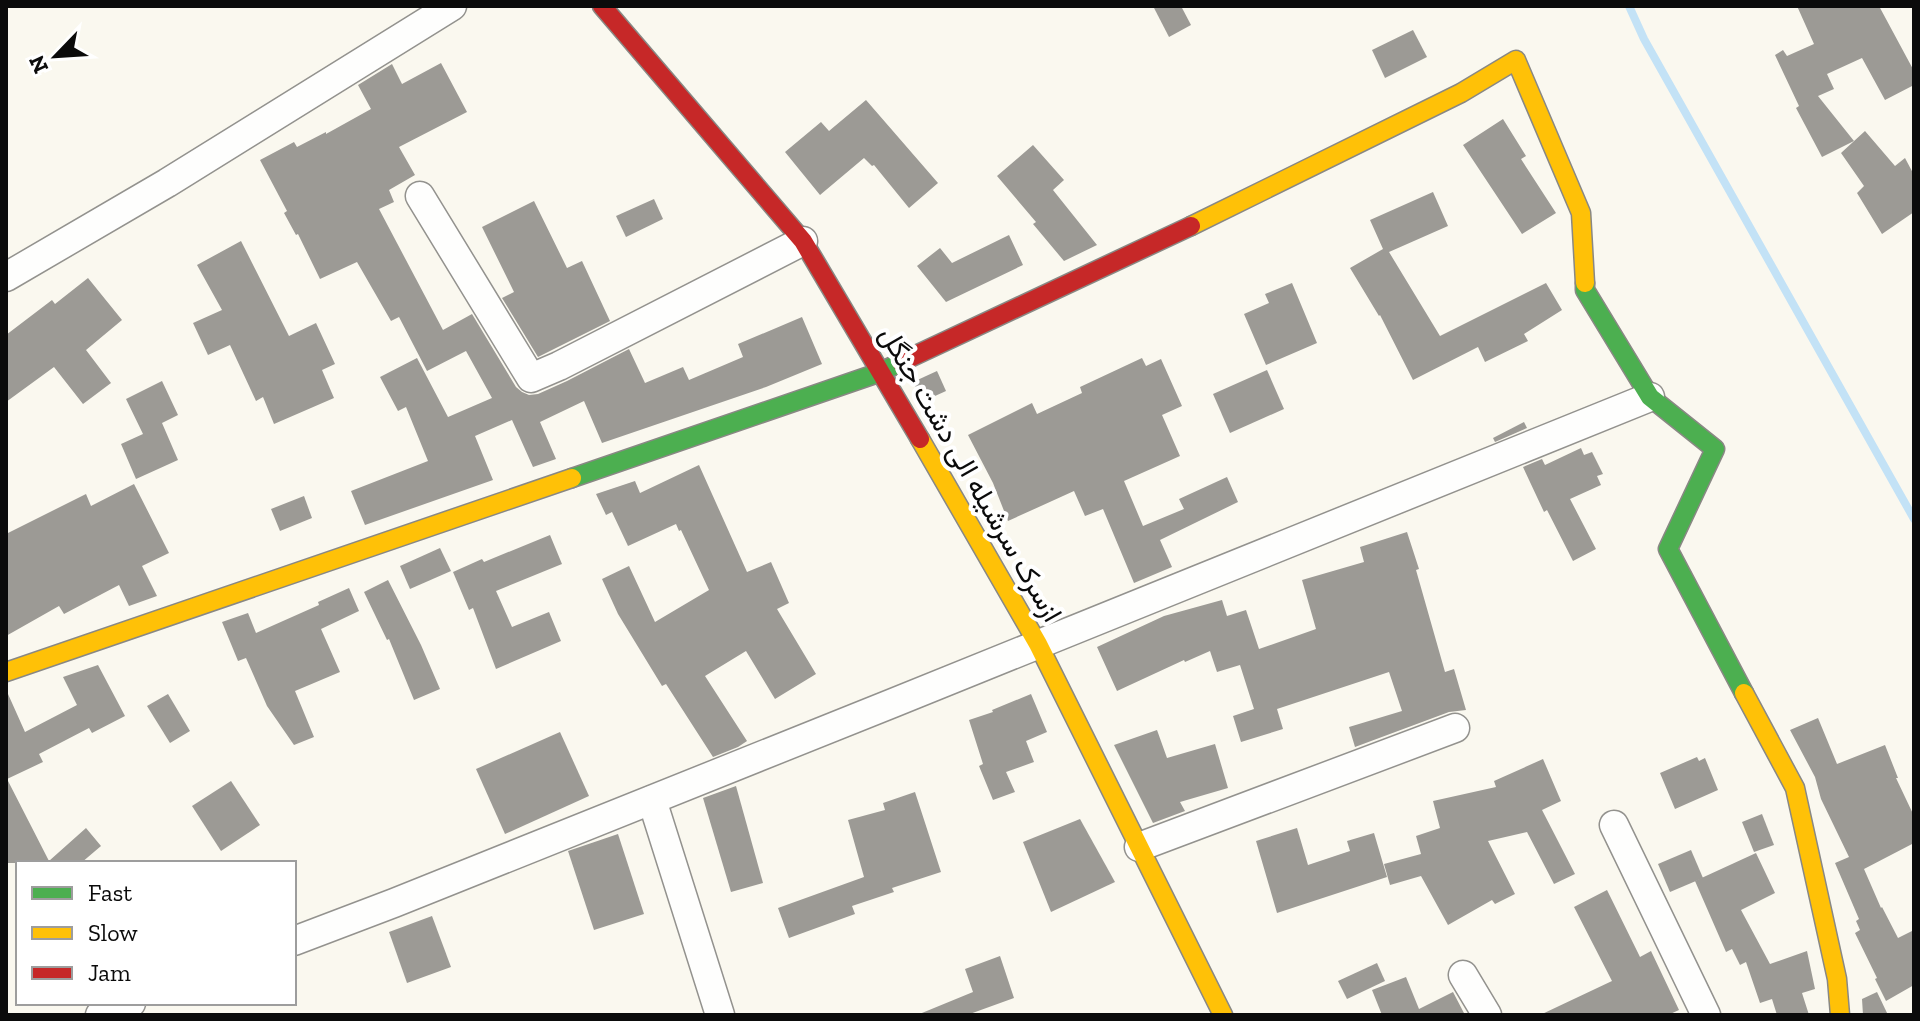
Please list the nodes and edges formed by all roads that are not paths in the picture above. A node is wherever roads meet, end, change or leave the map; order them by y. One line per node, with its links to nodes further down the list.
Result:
1 (452, 6): 5 (street)
2 (602, 6): 4 (street, ازسرک سرشیله الی دشت جنگل)
3 (420, 196): 4 (street)
4 (803, 241): 6 (street, ازسرک سرشیله الی دشت جنگل)
5 (6, 277)
6 (881, 372): 7 (street); 8 (street, ازسرک سرشیله الی دشت جنگل); 9 (street)
7 (1650, 397): 8 (street); 22 (street)
8 (1038, 644): 11 (street); 13 (street, ازسرک سرشیله الی دشت جنگل)
9 (6, 672)
10 (1455, 728): 13 (street)
11 (652, 800): 14 (street); 18 (street)
12 (1614, 825): 21 (street)
13 (1139, 847): 19 (street, ازسرک سرشیله الی دشت جنگل)
14 (296, 940)
15 (1463, 975): 20 (street)
16 (126, 1005): 17 (street)
17 (100, 1015)
18 (720, 1015)
19 (1223, 1015)
20 (1487, 1015)
21 (1706, 1015)
22 (1840, 1015)

